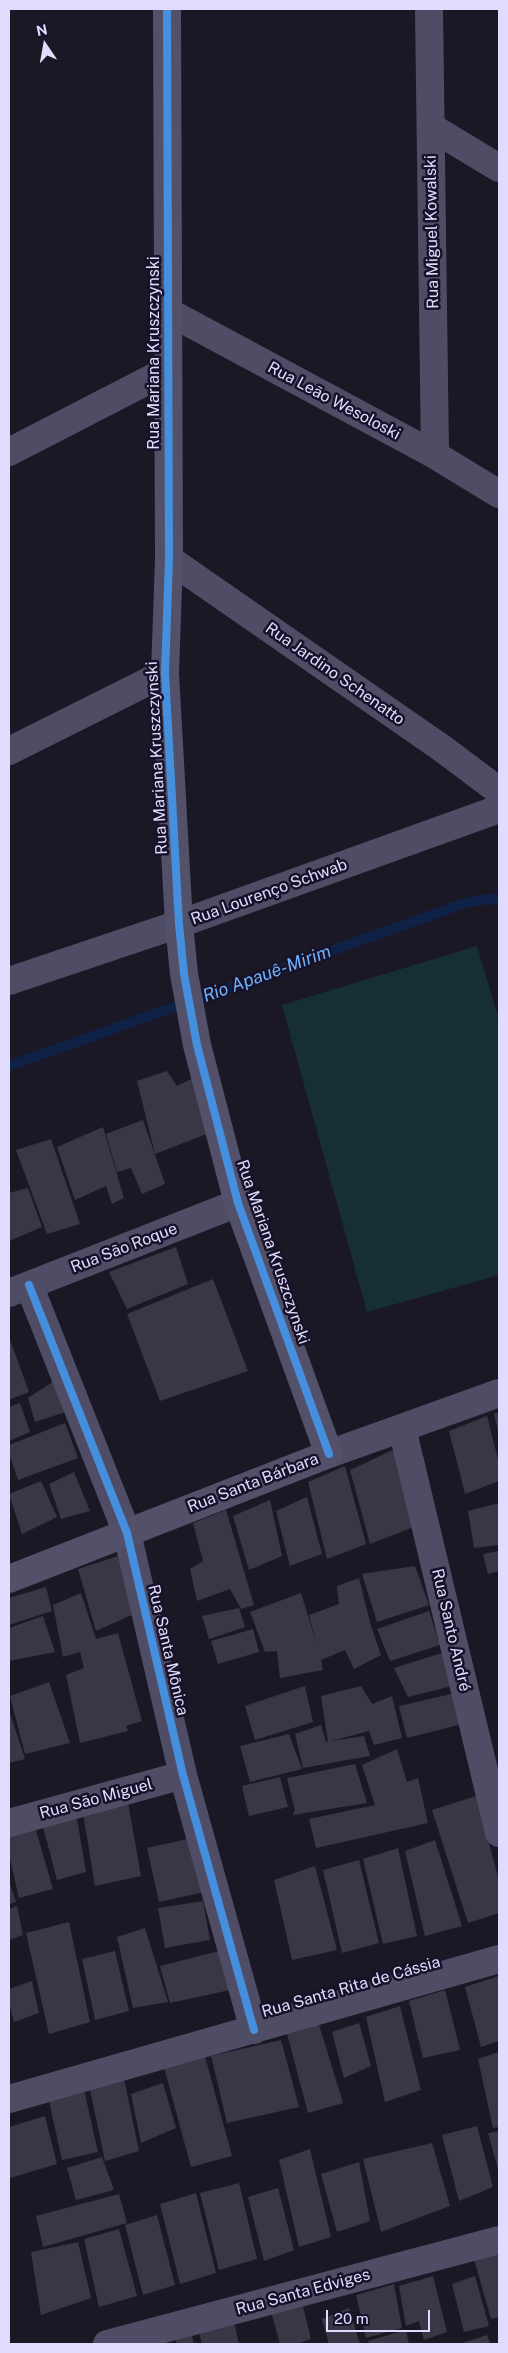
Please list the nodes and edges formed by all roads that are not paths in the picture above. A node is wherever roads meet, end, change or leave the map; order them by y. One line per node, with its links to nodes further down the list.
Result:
1 (167, 9): 5 (street, Rua Mariana Kruszczynski)
2 (429, 9): 3 (street, Rua Miguel Kowalski)
3 (431, 127): 4 (street); 8 (street, Rua Miguel Kowalski)
4 (499, 168)
5 (167, 310): 6 (street, Rua Mariana Kruszczynski); 8 (street, Rua Leão Wesoloski)
6 (168, 370): 7 (street); 10 (street, Rua Mariana Kruszczynski)
7 (9, 452)
8 (435, 455): 9 (street, Rua Leão Wesoloski)
9 (499, 494)
10 (169, 559): 11 (street, Rua Mariana Kruszczynski); 13 (street, Rua Jardino Schenatto)
11 (165, 673): 12 (street); 15 (street, Rua Mariana Kruszczynski)
12 (9, 751)
13 (499, 791)
14 (499, 808): 15 (street, Rua Lourenço Schwab)
15 (179, 924): 16 (street, Rua Lourenço Schwab); 17 (street, Rua Mariana Kruszczynski)
16 (9, 981)
17 (238, 1203): 18 (street, Rua São Roque); 21 (street, Rua Mariana Kruszczynski)
18 (19, 1289): 22 (street, Rua Santa Mônica)
19 (499, 1393): 20 (street, Rua Santa Bárbara)
20 (402, 1428): 21 (street, Rua Santa Bárbara); 26 (street, Rua Santo André)
21 (329, 1454): 22 (street, Rua Santa Bárbara)
22 (127, 1532): 23 (street, Rua Santa Bárbara); 24 (street, Rua Santa Mônica)
23 (9, 1579)
24 (184, 1775): 25 (street, Rua São Miguel); 28 (street, Rua Santa Mônica)
25 (9, 1823)
26 (499, 1833)
27 (499, 1958): 28 (street, Rua Santa Rita de Cássia)
28 (254, 2030): 29 (street, Rua Santa Rita de Cássia)
29 (9, 2099)
30 (499, 2240): 31 (street, Rua Santa Edviges)
31 (107, 2344)

